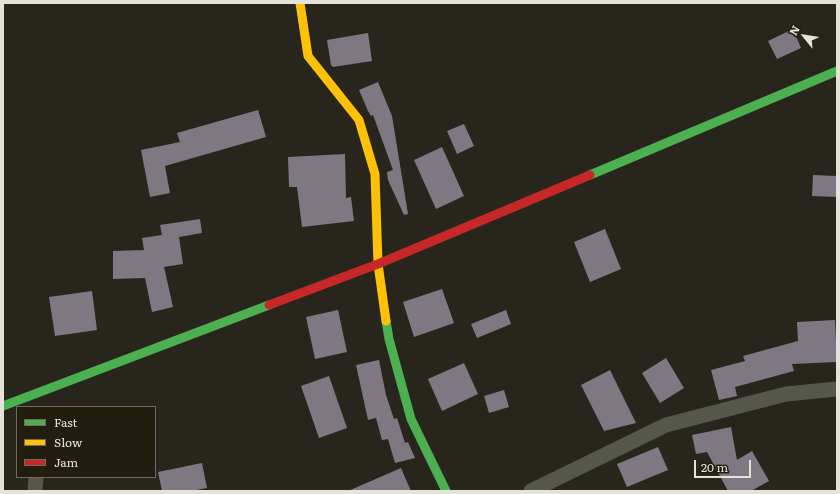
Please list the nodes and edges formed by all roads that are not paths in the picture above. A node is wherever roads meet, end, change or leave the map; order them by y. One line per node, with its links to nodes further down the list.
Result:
1 (300, 3): 3 (street)
2 (837, 71): 3 (street)
3 (378, 264): 5 (street); 9 (street)
4 (837, 389): 10 (street)
5 (27, 403): 6 (street)
6 (3, 406)
7 (36, 478): 8 (street)
8 (35, 491)
9 (446, 491)
10 (531, 491)

